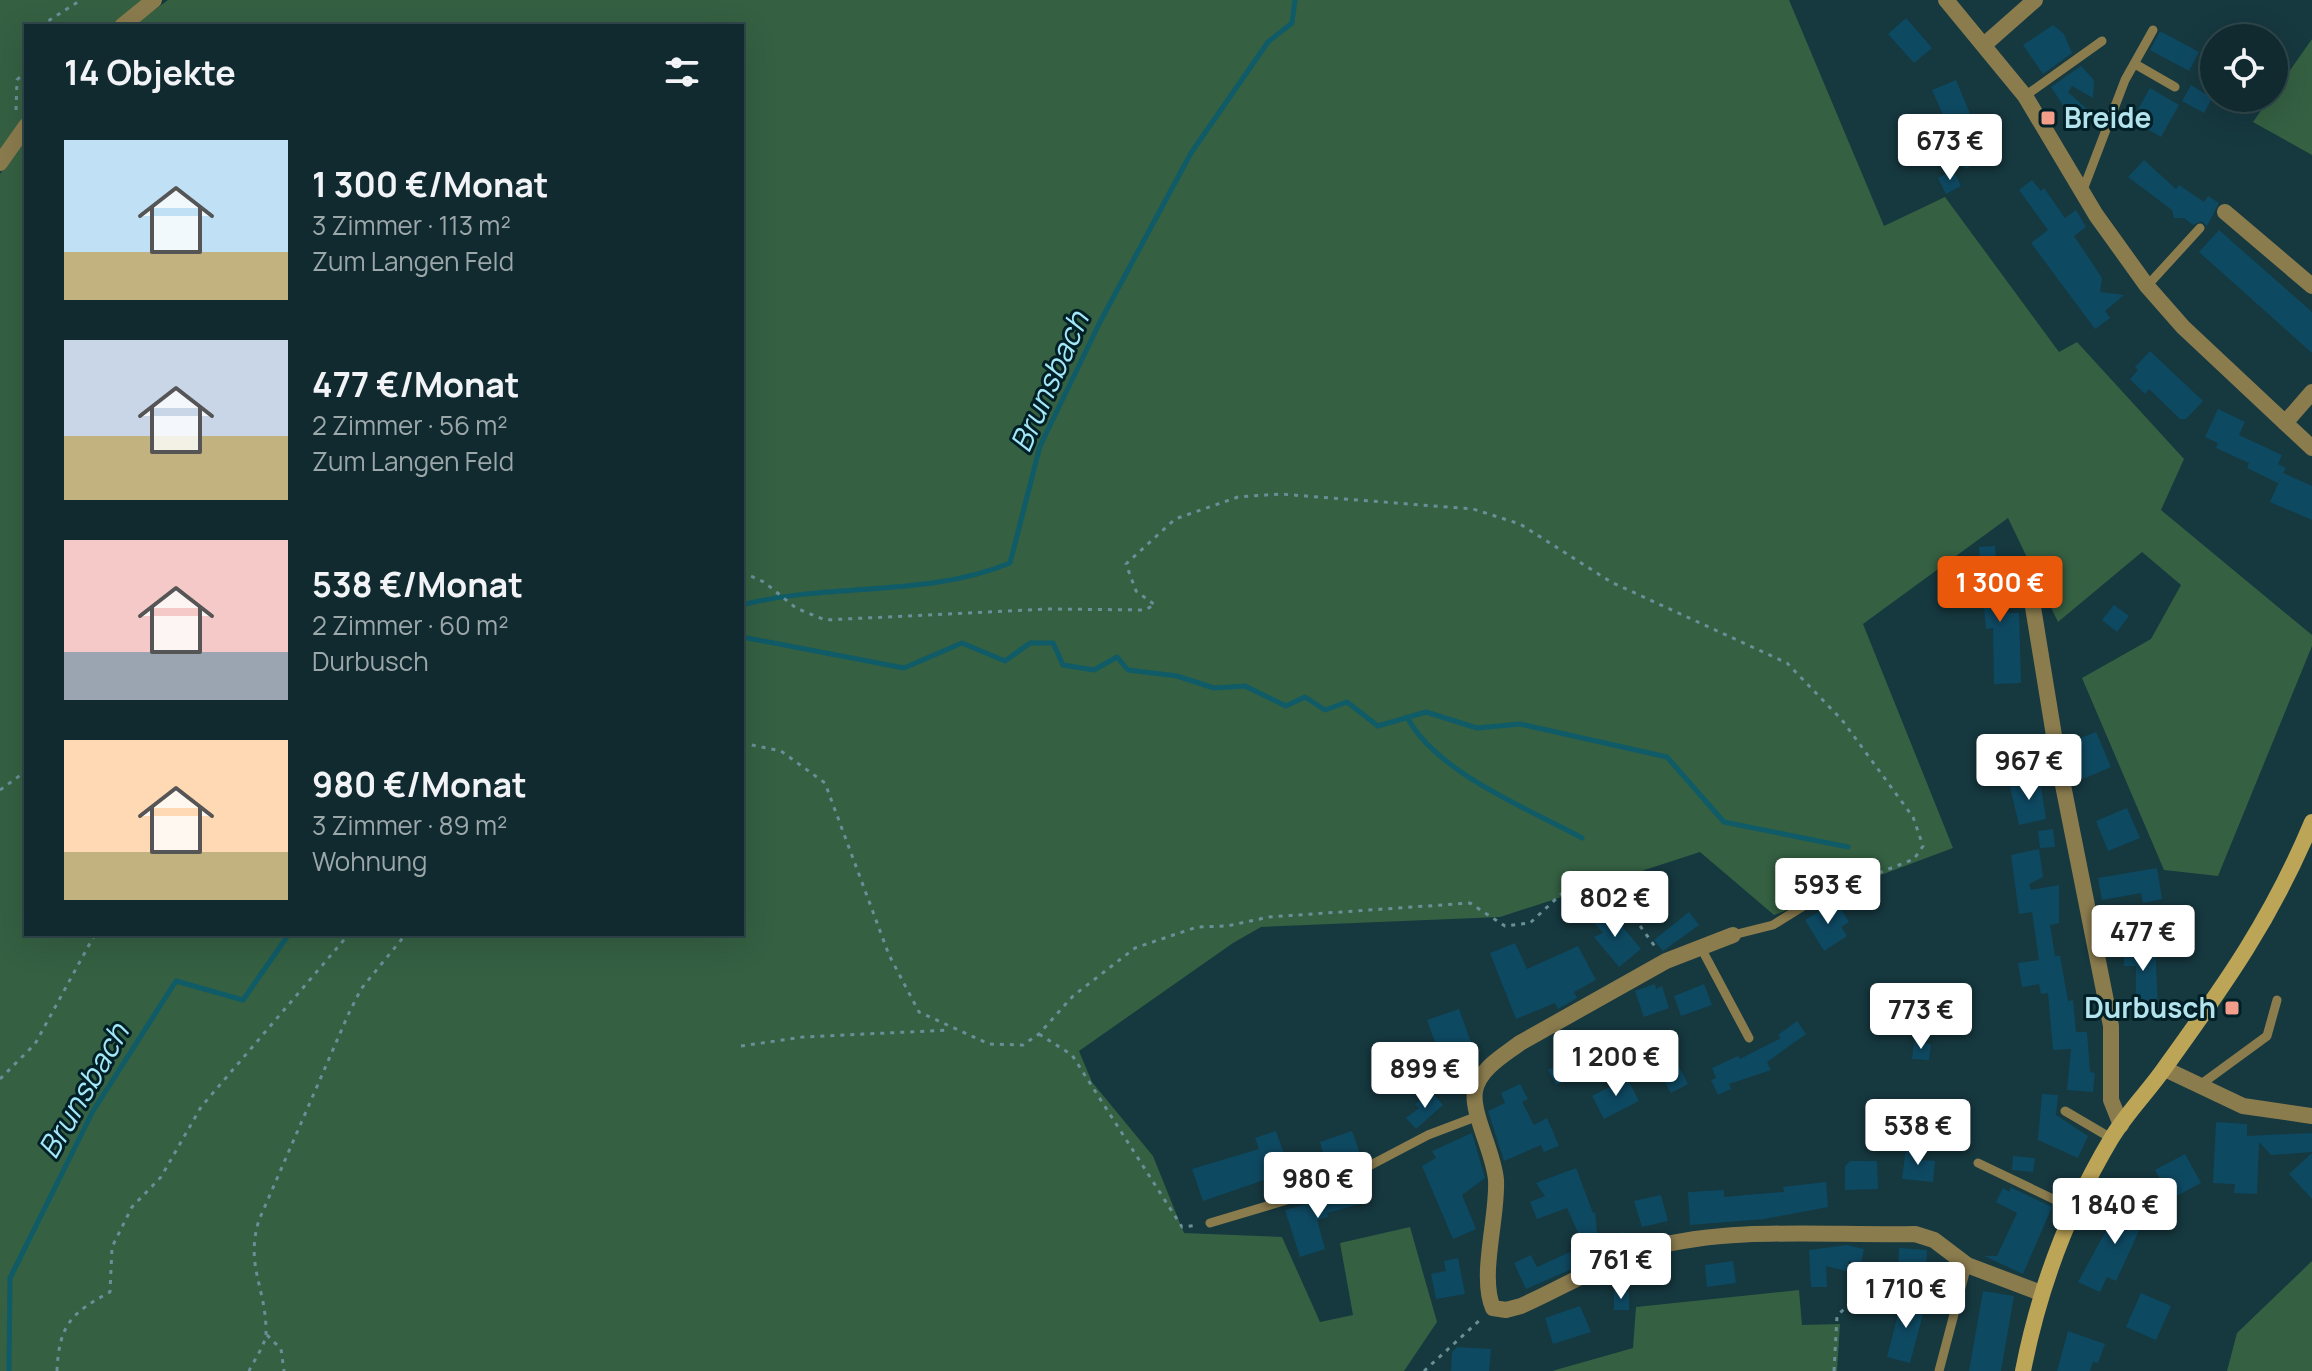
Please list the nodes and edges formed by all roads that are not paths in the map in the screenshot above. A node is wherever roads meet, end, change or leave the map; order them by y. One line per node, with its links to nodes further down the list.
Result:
1 (154, 0): 4 (street)
2 (1946, 0): 7 (street)
3 (2035, 0): 7 (street)
4 (124, 24)
5 (2153, 30): 8 (lane)
6 (2102, 41): 10 (lane)
7 (1984, 45): 10 (street)
8 (2135, 64): 9 (lane); 13 (lane)
9 (2175, 87)
10 (2025, 96): 13 (street)
11 (21, 132): 12 (street)
12 (0, 163)
13 (2083, 190): 16 (street)
14 (2225, 212): 17 (street)
15 (2200, 228): 16 (lane)
16 (2147, 286): 19 (street)
17 (2312, 286)
18 (2312, 392): 19 (street)
19 (2285, 423): 20 (street)
20 (2312, 448)
21 (2006, 579): 33 (street)
22 (2312, 822): 28 (main road)
23 (1810, 902): 24 (lane)
24 (1733, 935): 25 (street)
25 (1700, 946): 27 (lane); 31 (street)
26 (2277, 1000): 29 (lane)
27 (1749, 1038)
28 (2165, 1069): 29 (street); 33 (main road)
29 (2199, 1086): 32 (street)
30 (2065, 1111): 33 (lane)
31 (1478, 1116): 36 (lane); 37 (street)
32 (2312, 1116)
33 (2116, 1132): 35 (main road)
34 (1978, 1163): 35 (lane)
35 (2074, 1209): 38 (main road)
36 (1210, 1223)
37 (1967, 1265): 38 (street); 39 (lane)
38 (2041, 1293): 40 (main road)
39 (1939, 1371)
40 (2023, 1371)

